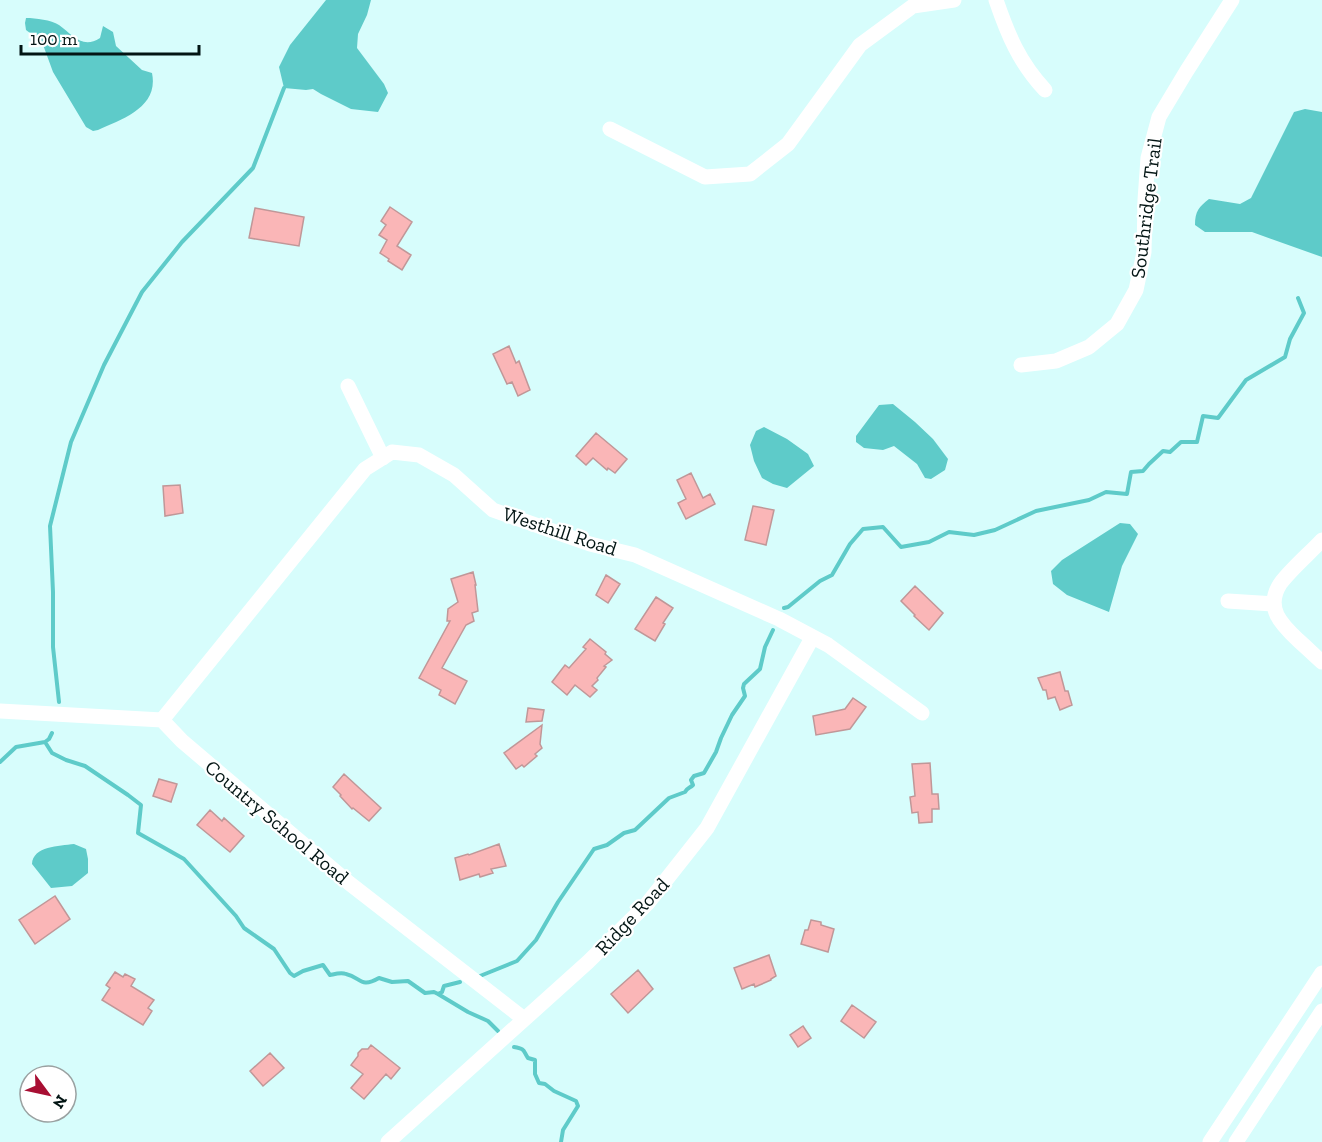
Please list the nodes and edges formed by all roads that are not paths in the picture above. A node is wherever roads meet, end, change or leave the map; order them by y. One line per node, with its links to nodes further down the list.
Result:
1 (954, 0): 5 (street)
2 (996, 0): 4 (street)
3 (1232, 0): 6 (street, Southridge Trail)
4 (1045, 90)
5 (610, 129)
6 (1021, 365)
7 (348, 386): 8 (street)
8 (383, 458): 12 (street, Westhill Road); 16 (street, Westhill Road)
9 (1322, 540): 11 (street)
10 (1228, 601): 11 (street)
11 (1274, 604): 13 (street)
12 (812, 638): 15 (street, Westhill Road); 19 (street, Ridge Road)
13 (1322, 662)
14 (0, 711): 16 (street)
15 (922, 713)
16 (162, 720): 19 (street, Country School Road)
17 (1322, 973): 21 (street)
18 (1322, 1011): 22 (street)
19 (524, 1019): 20 (street, Ridge Road)
20 (388, 1142)
21 (1210, 1142)
22 (1236, 1142)

